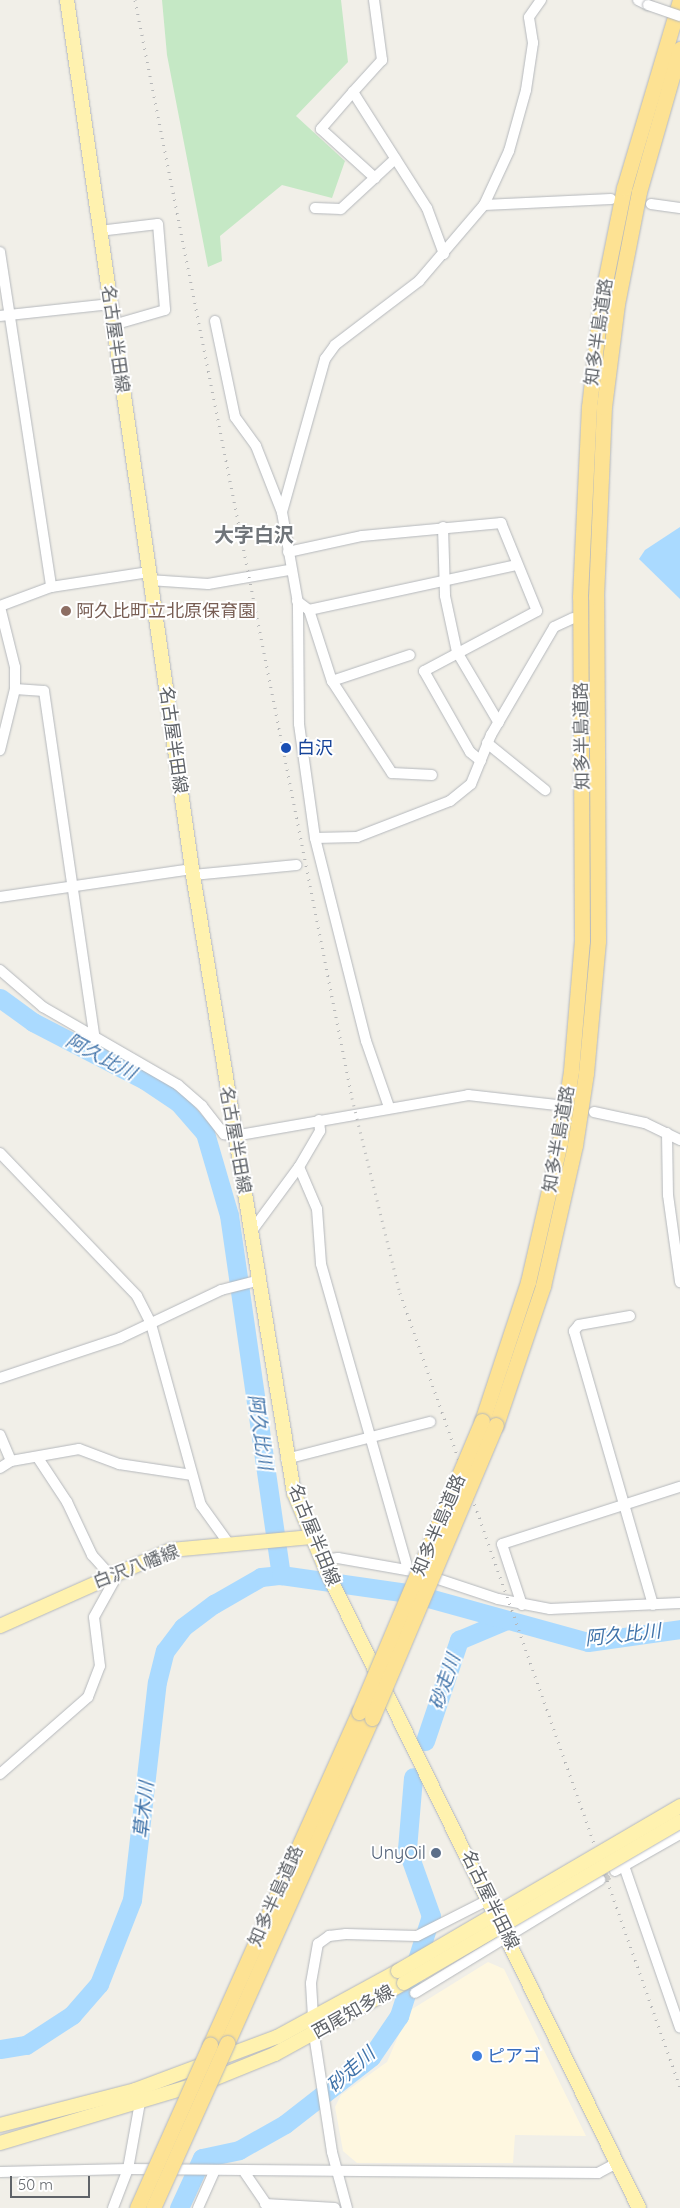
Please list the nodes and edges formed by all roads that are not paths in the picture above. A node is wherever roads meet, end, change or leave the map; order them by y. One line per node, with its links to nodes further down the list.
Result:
1 (67, 0): 16 (main road, 名古屋半田線)
2 (374, 0): 8 (street)
3 (541, 0): 13 (street)
4 (680, 0): 68 (highway, 知多半島道路)
5 (643, 3): 6 (street, bridge)
6 (680, 16)
7 (680, 49): 68 (highway, 知多半島道路)
8 (353, 92): 9 (street); 10 (street)
9 (396, 159): 10 (street); 18 (street)
10 (375, 178): 14 (street)
11 (611, 199): 13 (street)
12 (651, 204): 15 (street)
13 (484, 205): 18 (street)
14 (315, 208)
15 (680, 208)
16 (99, 231): 19 (main road, 名古屋半田線); 22 (street)
17 (0, 252): 20 (street)
18 (444, 254): 23 (street)
19 (110, 304): 20 (street); 22 (main road, 名古屋半田線)
20 (5, 315): 30 (street)
21 (215, 321): 23 (street)
22 (113, 325): 28 (main road, 名古屋半田線)
23 (282, 512): 25 (street)
24 (443, 527): 25 (street); 26 (street); 29 (street)
25 (288, 552): 27 (street)
26 (517, 565): 29 (street); 35 (street)
27 (289, 570): 28 (street); 31 (street)
28 (149, 576): 30 (street); 47 (main road, 名古屋半田線)
29 (445, 582): 33 (street); 35 (street)
30 (51, 587): 32 (street)
31 (297, 601): 33 (street); 45 (street)
32 (0, 606): 38 (street)
33 (309, 610): 37 (street)
34 (573, 618): 39 (street)
35 (457, 652): 39 (street); 42 (street)
36 (410, 655): 37 (street)
37 (332, 681): 43 (street)
38 (15, 688): 41 (street); 48 (street)
39 (499, 722): 40 (street)
40 (487, 744): 42 (street); 44 (street)
41 (0, 750)
42 (481, 761): 45 (street)
43 (432, 775)
44 (545, 790)
45 (315, 838): 53 (street)
46 (297, 864): 47 (street)
47 (192, 872): 48 (street); 57 (main road, 名古屋半田線)
48 (72, 886): 49 (street); 51 (street)
49 (0, 897)
50 (0, 970): 51 (street)
51 (95, 1040): 57 (street)
52 (556, 1106): 53 (street)
53 (389, 1107): 55 (street)
54 (594, 1112): 56 (street)
55 (319, 1120): 57 (street); 60 (street)
56 (667, 1133): 58 (street); 63 (street)
57 (234, 1136): 61 (main road, 名古屋半田線)
58 (680, 1140)
59 (0, 1153): 65 (street)
60 (299, 1166): 61 (street); 70 (street)
61 (251, 1232): 62 (main road, 名古屋半田線)
62 (253, 1282): 65 (street); 72 (main road, 名古屋半田線)
63 (680, 1282)
64 (630, 1316): 77 (street)
65 (151, 1324): 66 (street); 75 (street)
66 (0, 1378)
67 (430, 1422): 70 (street)
68 (489, 1423): 87 (highway, 知多半島道路, bridge)
69 (0, 1435): 73 (street)
70 (370, 1438): 72 (street); 81 (street)
71 (38, 1458): 73 (street); 75 (street); 82 (street)
72 (286, 1459): 78 (main road, 名古屋半田線)
73 (11, 1461): 74 (street)
74 (0, 1468)
75 (192, 1475): 79 (street)
76 (680, 1487): 77 (street)
77 (625, 1506): 84 (street); 85 (street)
78 (311, 1537): 79 (main road, 白沢八幡線); 80 (main road, 名古屋半田線)
79 (229, 1544): 82 (main road, 白沢八幡線)
80 (324, 1565): 81 (street); 93 (main road, 名古屋半田線)
81 (408, 1569): 84 (street)
82 (115, 1572): 86 (main road, 白沢八幡線); 88 (street)
83 (680, 1603): 85 (street)
84 (522, 1605): 85 (street)
85 (653, 1605)
86 (0, 1626)
87 (366, 1715): 111 (highway, 知多半島道路, bridge); 112 (highway, 知多半島道路, bridge)
88 (0, 1774)
89 (680, 1806): 95 (main road, 西尾知多線, bridge)
90 (680, 1822): 95 (main road, 西尾知多線, bridge)
91 (680, 1834): 98 (street)
92 (600, 1880): 94 (street)
93 (490, 1899): 94 (main road, 名古屋半田線); 97 (street)
94 (508, 1936): 96 (street); 103 (main road, 名古屋半田線)
95 (401, 1977): 97 (main road, 西尾知多線); 99 (main road, 西尾知多線)
96 (415, 1993)
97 (313, 2018): 99 (street); 101 (main road, 西尾知多線)
98 (680, 2028)
99 (314, 2034): 100 (main road, 西尾知多線); 107 (street)
100 (140, 2102): 102 (main road, 西尾知多線); 104 (street)
101 (0, 2125)
102 (0, 2142)
103 (617, 2163): 107 (street); 116 (main road, 名古屋半田線)
104 (128, 2169): 105 (street); 106 (street); 110 (street)
105 (209, 2171): 108 (street); 113 (street)
106 (0, 2172)
107 (336, 2172): 108 (street); 115 (street)
108 (245, 2173): 109 (street)
109 (267, 2206): 114 (street)
110 (113, 2208)
111 (137, 2208)
112 (153, 2208)
113 (198, 2208)
114 (335, 2208)
115 (347, 2208)
116 (639, 2208)

